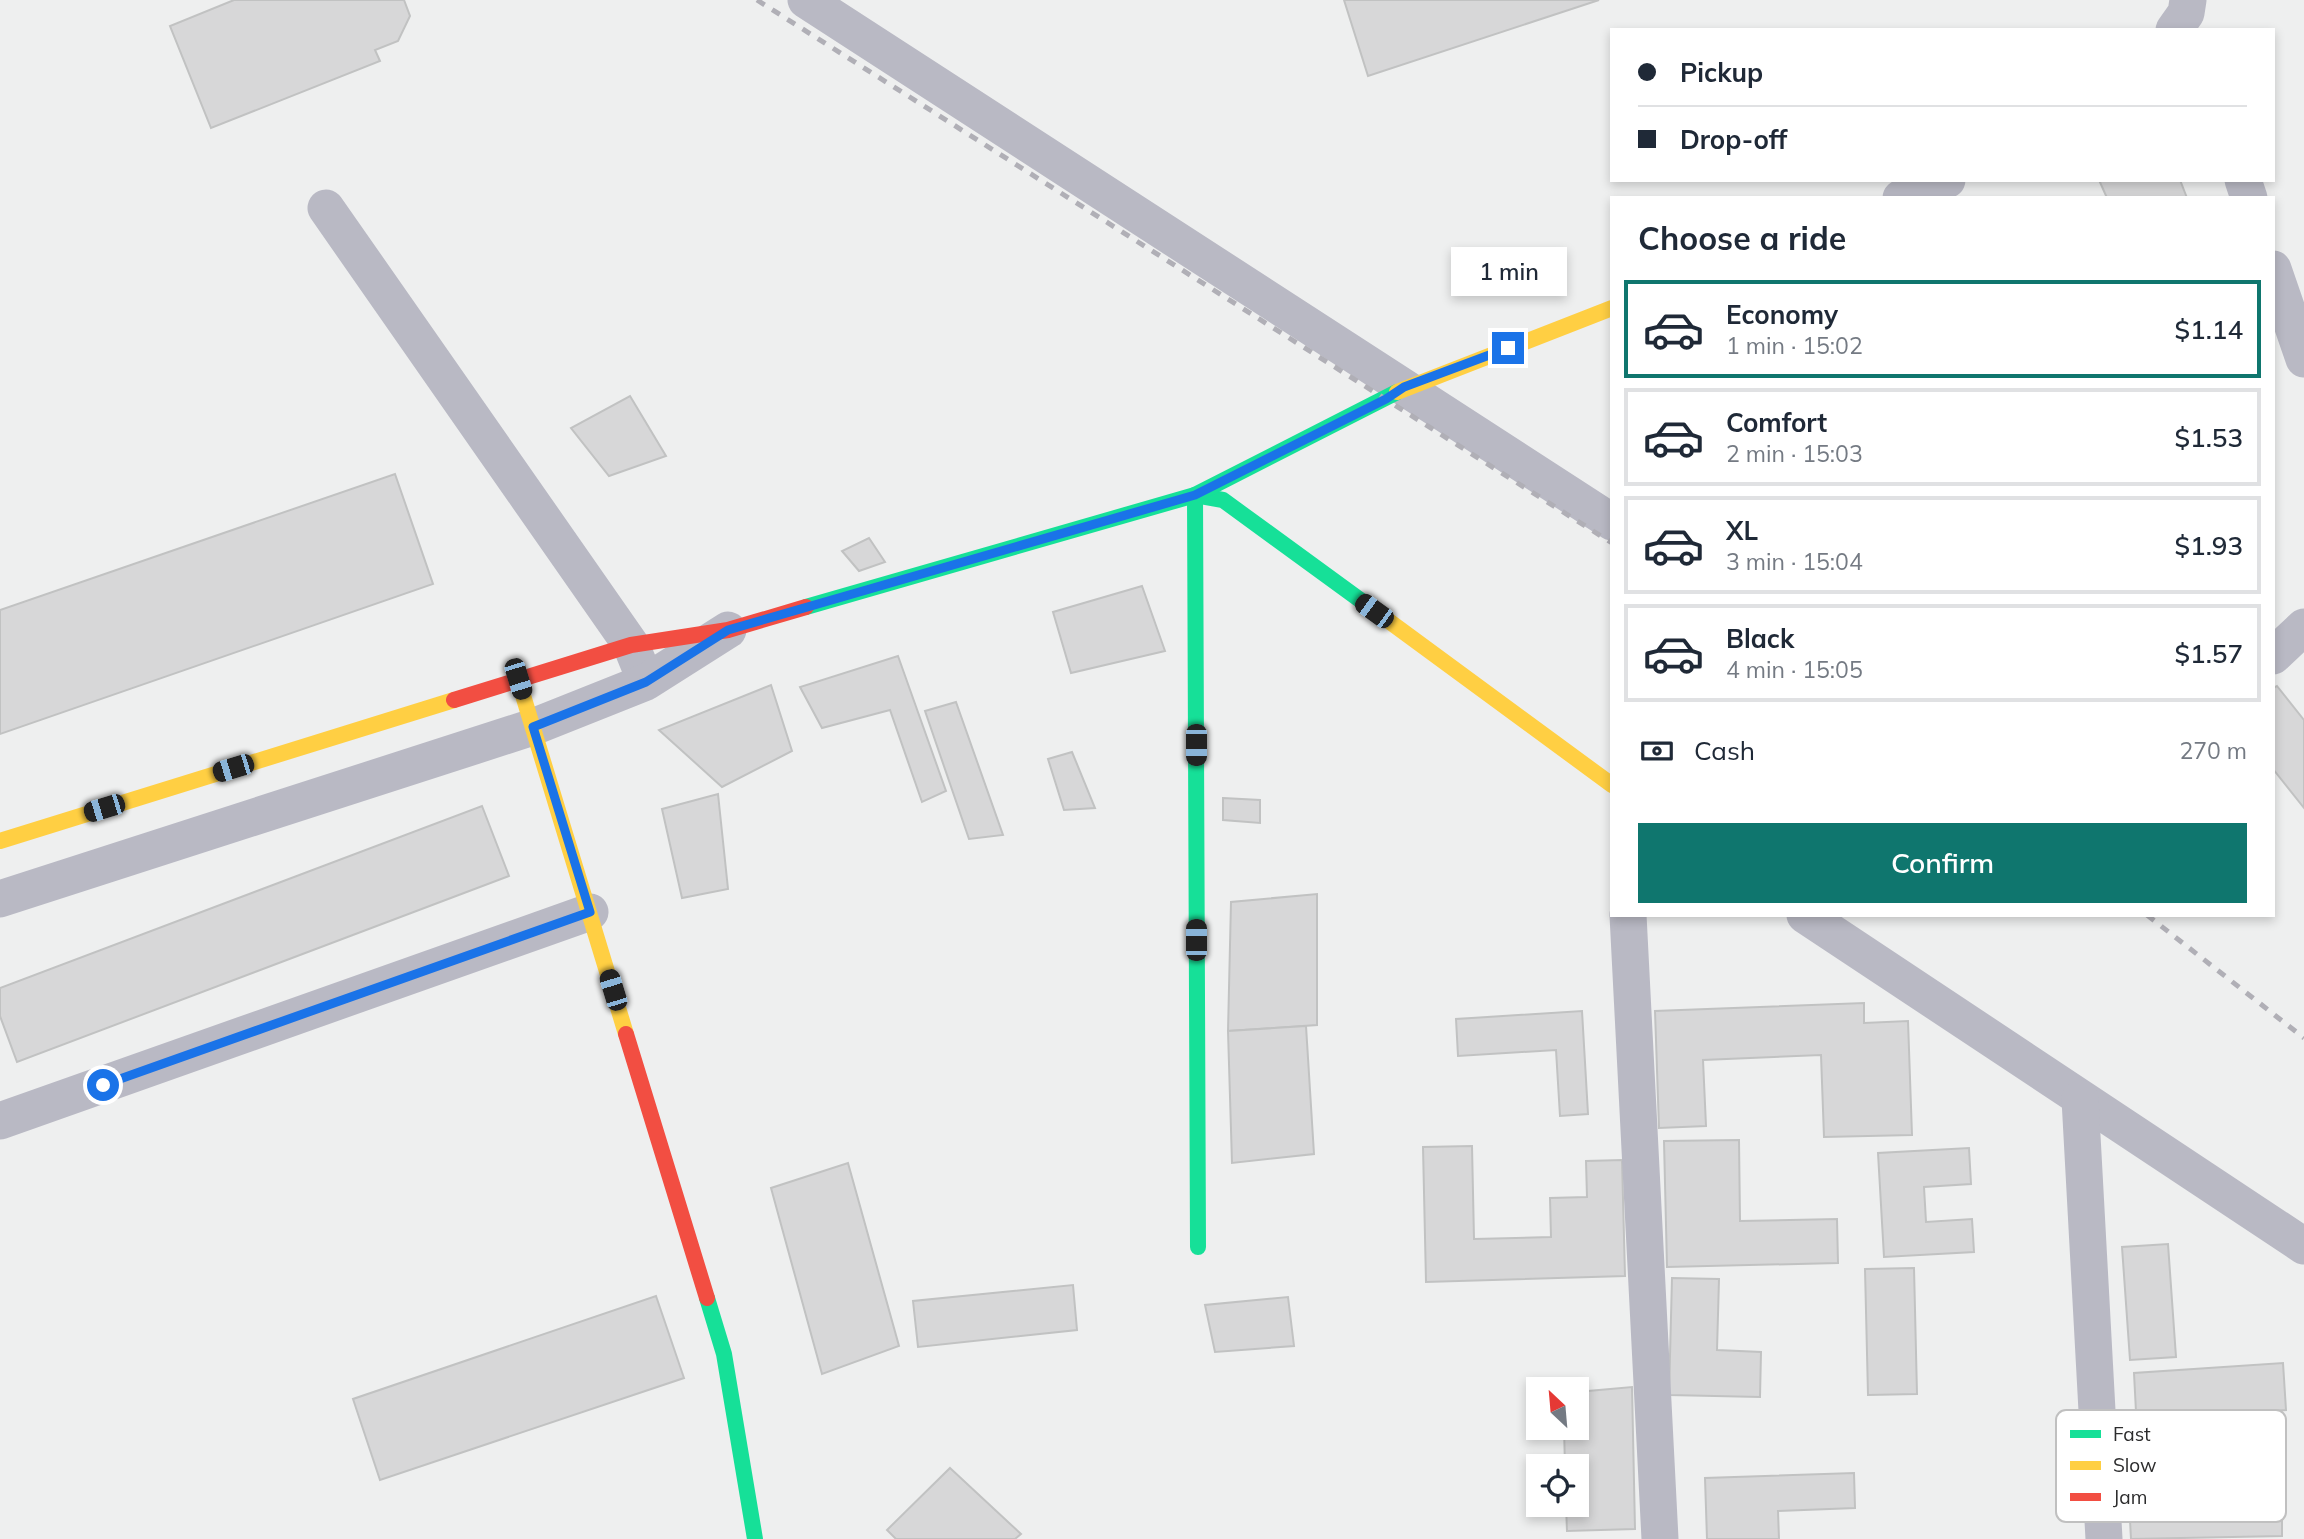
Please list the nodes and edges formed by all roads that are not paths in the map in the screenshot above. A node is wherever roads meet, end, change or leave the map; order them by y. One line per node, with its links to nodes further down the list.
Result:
1 (806, 0): 8 (street)
2 (1942, 182): 3 (street)
3 (1906, 196)
4 (326, 208): 13 (street)
5 (2275, 275): 7 (street)
6 (1610, 309): 8 (street)
7 (2304, 359)
8 (1404, 387): 9 (street); 10 (street)
9 (1195, 495): 12 (street); 18 (street); 27 (street)
10 (1610, 521)
11 (2304, 627): 14 (street)
12 (728, 630): 13 (street); 16 (street)
13 (631, 645): 15 (street); 16 (street)
14 (2275, 654)
15 (518, 679): 17 (street); 19 (street)
16 (646, 682): 17 (street)
17 (533, 727): 20 (street); 21 (street)
18 (1610, 784)
19 (0, 841)
20 (0, 899)
21 (590, 912): 25 (street); 29 (street)
22 (1628, 917): 30 (street)
23 (1808, 917): 24 (street)
24 (2080, 1099): 26 (street); 28 (street)
25 (0, 1121)
26 (2304, 1246)
27 (1198, 1247)
28 (2098, 1410)
29 (755, 1539)
30 (1660, 1539)

